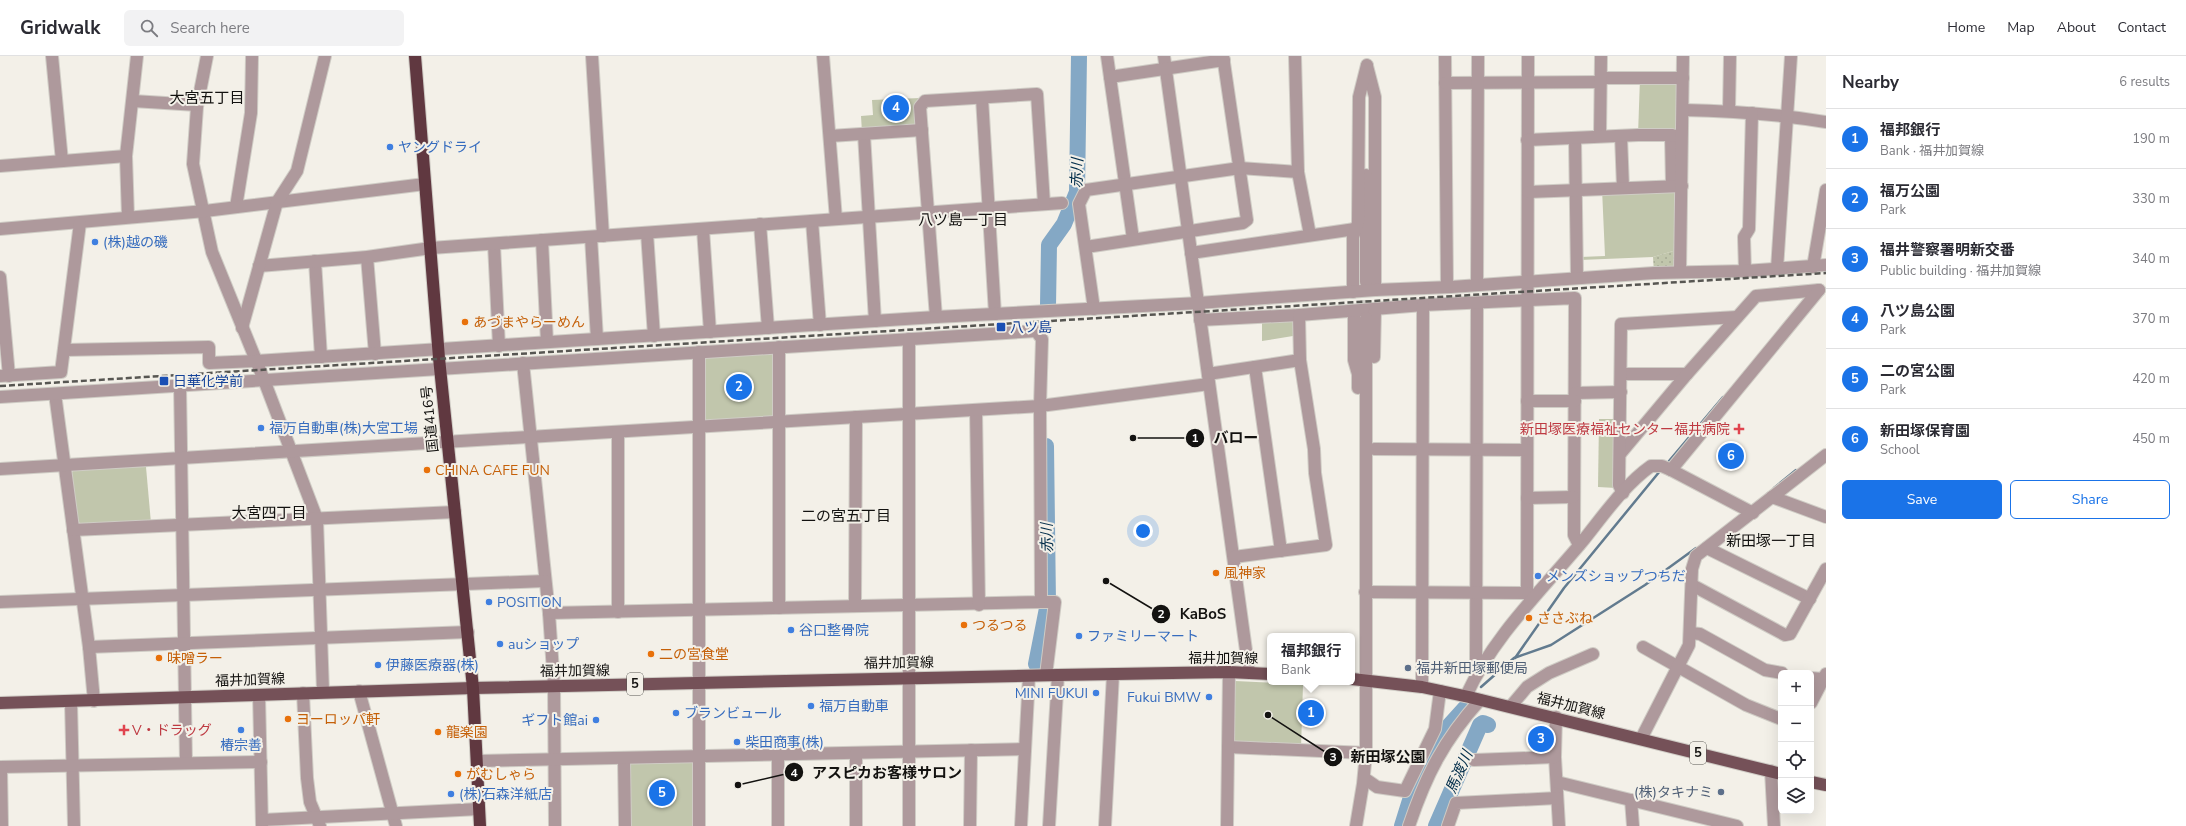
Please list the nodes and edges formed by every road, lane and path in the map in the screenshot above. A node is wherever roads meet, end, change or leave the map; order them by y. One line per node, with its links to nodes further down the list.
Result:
1 (52, 56): 45 (street)
2 (137, 56): 29 (street)
3 (207, 56): 30 (street)
4 (252, 56): 60 (street)
5 (325, 56): 57 (street)
6 (415, 56): 50 (highway, 国道416号)
7 (592, 56): 76 (street)
8 (823, 56): 38 (street)
9 (1107, 56): 22 (street)
10 (1164, 56): 21 (street)
11 (1295, 56): 48 (street)
12 (1446, 56): 26 (street)
13 (1478, 56): 27 (street)
14 (1528, 56): 25 (street)
15 (1601, 56): 24 (street)
16 (1683, 56): 23 (street)
17 (1730, 56): 32 (street)
18 (1791, 56): 34 (street)
19 (1223, 58): 21 (street); 47 (street)
20 (1367, 60): 72 (street); 95 (street)
21 (1166, 68): 22 (street); 49 (street)
22 (1110, 77): 51 (street)
23 (1683, 78): 24 (street); 31 (street)
24 (1601, 80): 25 (street); 39 (street)
25 (1528, 82): 27 (street); 43 (street)
26 (1445, 83): 27 (street); 96 (street)
27 (1478, 83): 94 (street)
28 (982, 98): 36 (street); 59 (street); 61 (street)
29 (132, 101): 30 (street); 44 (street)
30 (197, 105): 62 (street)
31 (1683, 110): 32 (street); 41 (street)
32 (1729, 111): 33 (street)
33 (1752, 113): 34 (street); 89 (street)
34 (1787, 116): 35 (street); 88 (street)
35 (1826, 122)
36 (922, 130): 37 (street); 63 (street)
37 (864, 134): 38 (street); 65 (street)
38 (830, 136): 66 (street)
39 (1600, 136): 40 (street); 42 (street)
40 (1621, 136): 41 (street); 53 (street)
41 (1676, 136): 52 (street)
42 (1575, 138): 43 (street); 54 (street)
43 (1527, 140): 56 (street)
44 (126, 156): 45 (street); 64 (street)
45 (62, 161): 46 (street)
46 (0, 166)
47 (1240, 168): 48 (street); 49 (street); 73 (street)
48 (1298, 172): 75 (street)
49 (1182, 177): 51 (street); 73 (street)
50 (425, 184): 57 (street); 81 (highway, 国道416号)
51 (1126, 184): 77 (street); 80 (street)
52 (1677, 186): 53 (street); 90 (street)
53 (1623, 188): 54 (street)
54 (1576, 190): 56 (street); 92 (street)
55 (1826, 190): 87 (street)
56 (1528, 192): 93 (street)
57 (277, 202): 60 (street); 85 (street)
58 (1062, 202): 59 (street)
59 (1044, 204): 61 (street)
60 (236, 207): 62 (street)
61 (989, 208): 63 (street); 104 (street)
62 (205, 211): 64 (street); 112 (street)
63 (927, 212): 65 (street); 107 (street)
64 (128, 217): 68 (street)
65 (868, 217): 66 (street); 110 (street)
66 (836, 219): 67 (street)
67 (812, 221): 69 (street); 111 (street)
68 (80, 223): 71 (street); 121 (street)
69 (760, 224): 70 (street); 113 (street)
70 (703, 228): 74 (street); 114 (street)
71 (0, 229)
72 (1355, 230): 75 (street); 97 (street)
73 (1188, 231): 77 (street); 82 (street)
74 (647, 233): 76 (street); 115 (street)
75 (1310, 235): 82 (street)
76 (597, 236): 78 (street); 116 (street)
77 (1133, 239): 80 (street)
78 (542, 240): 79 (street); 118 (street)
79 (494, 244): 81 (street); 119 (street)
80 (1086, 247): 102 (street)
81 (431, 248): 83 (street); 122 (highway, 国道416号)
82 (1191, 253): 99 (street)
83 (367, 257): 84 (street); 124 (street)
84 (315, 261): 85 (street); 125 (street)
85 (259, 266): 112 (street)
86 (1826, 266): 87 (street)
87 (1813, 267): 88 (street)
88 (1777, 269): 89 (street)
89 (1745, 271): 90 (street)
90 (1680, 272): 92 (street)
91 (0, 277): 133 (street)
92 (1577, 278): 93 (street)
93 (1527, 282): 94 (street); 98 (street)
94 (1477, 285): 96 (street)
95 (1371, 286): 96 (street); 97 (street)
96 (1447, 287)
97 (1353, 292): 99 (street)
98 (1528, 300): 100 (street); 140 (street); 141 (street)
99 (1199, 303): 102 (street); 109 (street)
100 (1477, 303): 101 (street); 153 (street)
101 (1423, 305): 105 (street); 152 (street)
102 (1094, 309): 104 (street)
103 (1354, 312): 105 (street); 106 (street); 168 (street)
104 (994, 314): 107 (street)
105 (1370, 314): 151 (street); 168 (street)
106 (1299, 315): 109 (street); 126 (street)
107 (936, 317): 110 (street)
108 (1737, 317): 131 (street); 132 (street); 161 (street)
109 (1200, 320): 134 (street)
110 (875, 321): 111 (street)
111 (820, 325): 113 (street)
112 (242, 328): 127 (street)
113 (768, 328): 114 (street)
114 (710, 332): 115 (street)
115 (654, 336): 116 (street)
116 (597, 339): 118 (street)
117 (909, 339): 120 (street); 142 (street); 144 (street)
118 (547, 342): 119 (street)
119 (499, 346): 122 (street)
120 (779, 347): 123 (street); 146 (street)
121 (64, 350): 127 (street); 133 (street)
122 (438, 350): 124 (street); 130 (highway, 国道416号)
123 (699, 352): 128 (street); 147 (street)
124 (375, 354): 125 (street)
125 (321, 357): 127 (street)
126 (1300, 360): 129 (street); 175 (street)
127 (256, 361): 135 (street)
128 (524, 363): 130 (street); 149 (street)
129 (1256, 367): 134 (street); 175 (street)
130 (440, 369): 135 (street); 150 (highway, 国道416号)
131 (1621, 374): 132 (street); 137 (street)
132 (1687, 374): 156 (street)
133 (4, 376)
134 (1209, 379): 142 (street); 176 (street)
135 (264, 380): 136 (street); 155 (street)
136 (180, 385): 138 (street); 158 (street)
137 (1621, 392): 140 (street); 156 (street)
138 (55, 394): 139 (street); 159 (street)
139 (0, 397)
140 (1575, 397): 141 (street); 163 (street)
141 (1527, 401): 154 (street)
142 (1040, 406): 143 (street); 190 (street)
143 (976, 410): 144 (street); 191 (street)
144 (909, 414): 145 (street); 193 (street)
145 (856, 417): 146 (street); 192 (street)
146 (779, 422): 147 (street); 194 (street)
147 (700, 427): 148 (street); 195 (street)
148 (618, 432): 149 (street); 196 (street)
149 (531, 437): 150 (street); 178 (street)
150 (448, 442): 155 (street); 166 (highway, 国道416号)
151 (1374, 449): 152 (street); 168 (street)
152 (1423, 450): 153 (street); 184 (street)
153 (1477, 450): 154 (street); 183 (street)
154 (1527, 450): 164 (street)
155 (291, 451): 158 (street); 170 (street)
156 (1620, 454): 162 (street)
157 (1826, 455): 165 (street)
158 (182, 458): 159 (street); 171 (street)
159 (64, 464): 160 (street); 172 (street)
160 (0, 469)
161 (1671, 470): 162 (street); 167 (street)
162 (1623, 493): 173 (street)
163 (1573, 497): 164 (street); 173 (street)
164 (1527, 498): 186 (street)
165 (1772, 498): 167 (street); 169 (street)
166 (455, 512): 170 (street); 179 (highway, 国道416号)
167 (1753, 513): 174 (street)
168 (1366, 514): 182 (street)
169 (1826, 517)
170 (317, 518): 171 (street); 181 (street)
171 (183, 525): 172 (street); 185 (street)
172 (73, 530): 188 (street)
173 (1579, 545): 186 (street)
174 (1707, 548): 180 (street); 187 (street)
175 (1281, 551): 176 (street)
176 (1234, 557): 208 (street)
177 (1826, 569): 187 (street)
178 (545, 581): 179 (street); 197 (street)
179 (462, 584): 181 (street); 198 (highway, 国道416号)
180 (1692, 584): 187 (street); 199 (street)
181 (319, 589): 185 (street); 200 (street)
182 (1365, 592): 184 (street); 218 (street)
183 (1476, 592): 184 (street); 186 (street); 206 (street)
184 (1422, 593): 222 (street)
185 (184, 594): 188 (street); 201 (street)
186 (1529, 597): 206 (street)
187 (1810, 599)
188 (82, 600): 189 (street); 203 (street)
189 (0, 602)
190 (1041, 602): 191 (street); 212 (street)
191 (979, 605): 193 (street)
192 (855, 606): 193 (street); 194 (street)
193 (908, 606): 216 (street)
194 (779, 608): 195 (street)
195 (699, 610): 196 (street); 219 (street)
196 (618, 612): 197 (street)
197 (549, 613): 220 (street)
198 (468, 632): 200 (street); 221 (highway, 国道416号)
199 (1691, 633): 205 (street); 209 (street)
200 (321, 637): 201 (street); 225 (street)
201 (185, 643): 203 (street); 229 (street)
202 (1643, 647): 205 (street)
203 (89, 648): 231 (street)
204 (1592, 654): 234 (street)
205 (1678, 666): 236 (street); 237 (street)
206 (1478, 669): 230 (street)
207 (1228, 672): 208 (main road, 福井加賀線 / 5); 210 (main road, 福井加賀線 / 5); 238 (street)
208 (1249, 672): 211 (main road, 福井加賀線 / 5)
209 (1778, 672)
210 (1112, 674): 213 (main road, 福井加賀線 / 5); 280 (street)
211 (1267, 674)
212 (1046, 675): 213 (main road, 福井加賀線 / 5); 214 (main road, 福井加賀線 / 5)
213 (1058, 675): 279 (street)
214 (1029, 676): 216 (main road, 福井加賀線 / 5); 239 (street)
215 (1820, 677): 228 (street)
216 (909, 678): 219 (main road, 福井加賀線 / 5); 241 (street)
217 (1355, 680): 218 (main road, 福井加賀線 / 5)
218 (1366, 680): 222 (main road, 福井加賀線 / 5); 243 (street)
219 (699, 683): 220 (main road, 福井加賀線 / 5); 245 (street)
220 (554, 686): 221 (main road, 福井加賀線 / 5); 248 (street)
221 (473, 688): 223 (main road, 福井加賀線 / 5); 250 (highway, 国道416号)
222 (1422, 688): 224 (main road, 福井加賀線 / 5)
223 (359, 691): 225 (main road, 福井加賀線 / 5); 263 (street)
224 (1440, 691): 230 (main road, 福井加賀線 / 5); 256 (street)
225 (323, 692): 226 (main road, 福井加賀線 / 5)
226 (303, 693): 227 (main road, 福井加賀線 / 5); 264 (street)
227 (259, 694): 229 (main road, 福井加賀線 / 5); 251 (street)
228 (1814, 694)
229 (185, 697): 231 (main road, 福井加賀線 / 5); 252 (street)
230 (1473, 698): 234 (main road, 福井加賀線 / 5); 283 (street)
231 (94, 701): 232 (main road, 福井加賀線 / 5)
232 (71, 702): 233 (main road, 福井加賀線 / 5); 253 (street)
233 (0, 703)
234 (1511, 706): 235 (main road, 福井加賀線 / 5)
235 (1559, 718): 237 (main road, 福井加賀線 / 5); 246 (street)
236 (1778, 718)
237 (1641, 739): 255 (main road, 福井加賀線 / 5)
238 (1228, 748): 243 (street); 281 (street)
239 (1025, 749): 240 (street); 278 (street)
240 (970, 750): 241 (street); 277 (street)
241 (909, 752): 242 (street); 276 (street)
242 (856, 753): 244 (street); 275 (street)
243 (1366, 753): 256 (street)
244 (778, 755): 245 (street); 274 (street)
245 (699, 757): 247 (street); 273 (street)
246 (1555, 757): 249 (street); 257 (street)
247 (624, 759): 248 (street); 272 (street)
248 (555, 760): 250 (street); 271 (street)
249 (1474, 760)
250 (478, 761): 262 (highway, 国道416号)
251 (261, 762): 252 (street); 266 (street)
252 (186, 763): 253 (street)
253 (72, 765): 254 (street); 268 (street)
254 (1, 767): 267 (street)
255 (1776, 772): 288 (street)
256 (1364, 778): 282 (street)
257 (1557, 782): 260 (street); 261 (street)
258 (1814, 783): 259 (main road)
259 (1826, 785)
260 (1557, 798): 284 (street); 285 (street)
261 (1631, 800): 265 (street); 286 (street)
262 (479, 810): 263 (street); 270 (highway, 国道416号)
263 (393, 813): 264 (street); 269 (street)
264 (318, 822): 266 (street)
265 (1704, 822): 287 (street)
266 (262, 823)
267 (2, 826)
268 (74, 826)
269 (396, 826)
270 (480, 826)
271 (555, 826)
272 (624, 826)
273 (699, 826)
274 (778, 826)
275 (856, 826)
276 (909, 826)
277 (970, 826)
278 (1020, 826)
279 (1049, 826)
280 (1105, 826)
281 (1227, 826)
282 (1356, 826)
283 (1409, 826)
284 (1448, 826)
285 (1559, 826)
286 (1632, 826)
287 (1737, 826)
288 (1774, 826)

